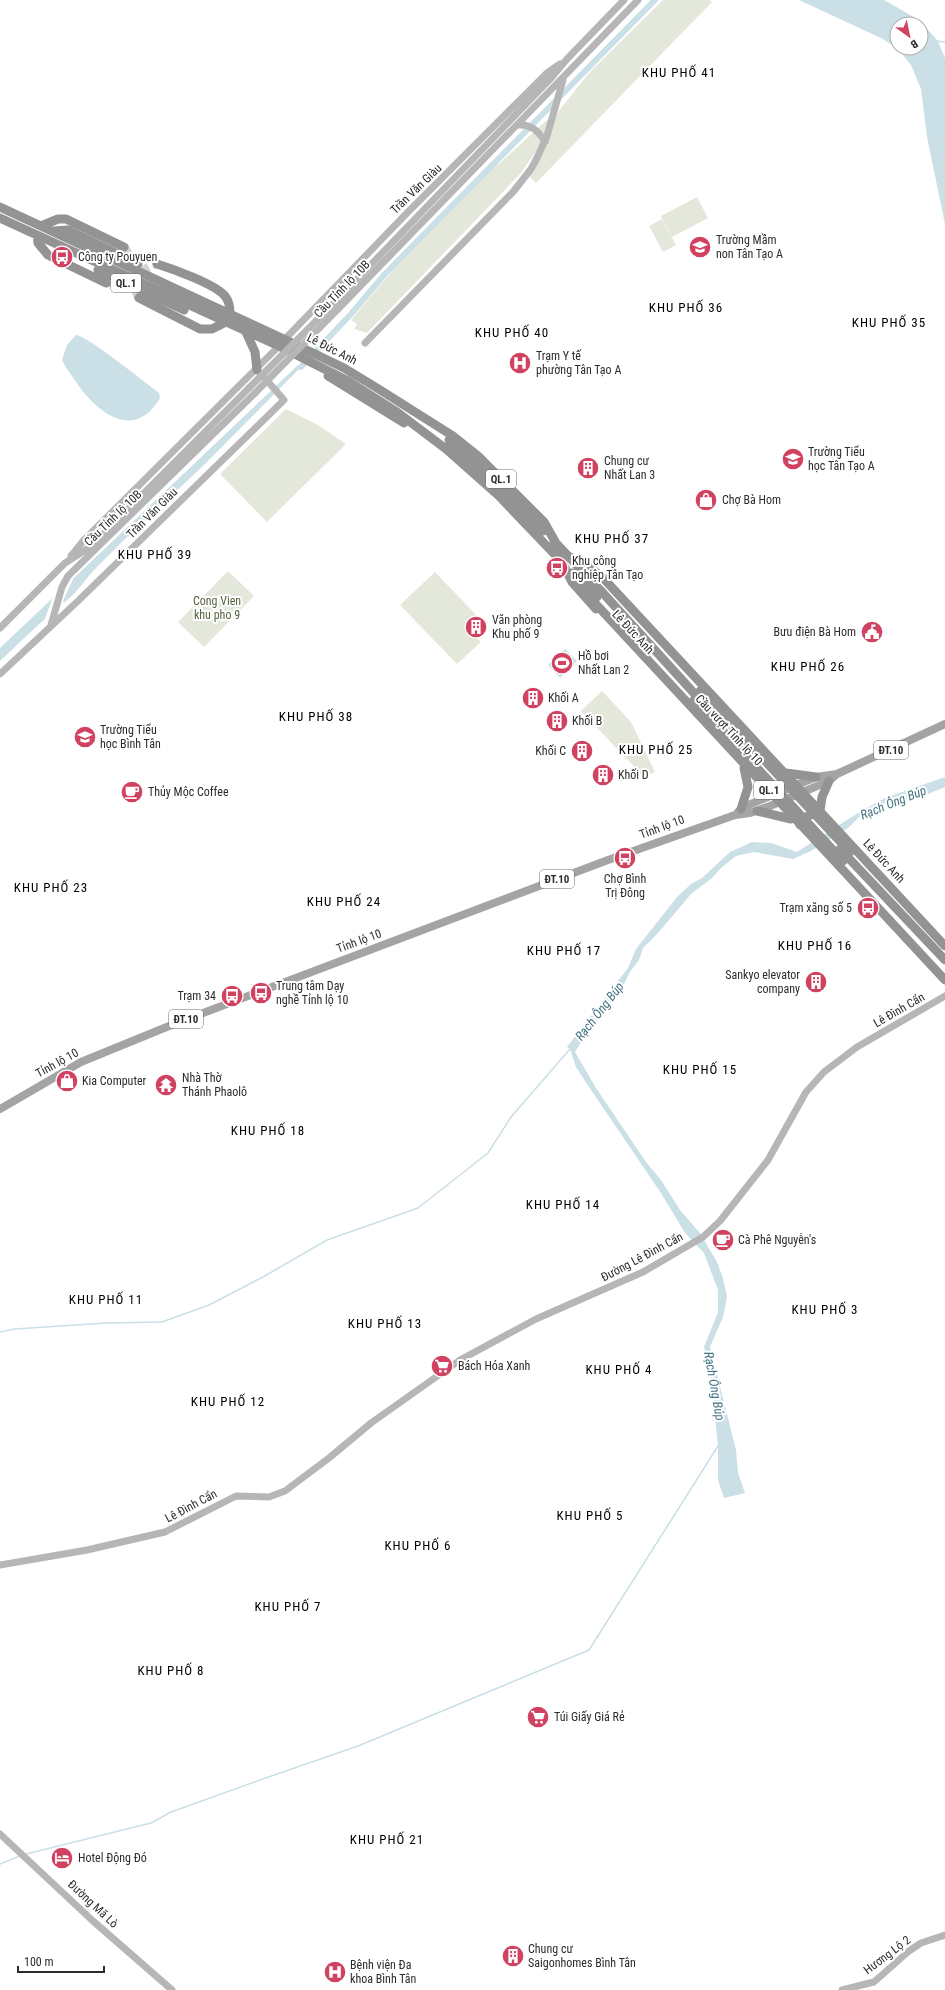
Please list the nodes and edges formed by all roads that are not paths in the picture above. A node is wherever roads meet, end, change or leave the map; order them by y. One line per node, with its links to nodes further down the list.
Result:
1 (624, 0): 3 (main road, Trần Văn Giàu)
2 (638, 0): 5 (main road, Cầu Tỉnh lộ 10B)
3 (566, 59): 4 (main road, Trần Văn Giàu); 18 (main road, Trần Văn Giàu)
4 (560, 68): 23 (main road, Cầu Tỉnh lộ 10B, bridge)
5 (564, 78): 6 (main road, Cầu Tỉnh lộ 10B); 7 (main road)
6 (519, 125): 7 (main road); 25 (main road, Cầu Tỉnh lộ 10B, bridge)
7 (545, 139): 19 (main road)
8 (0, 207): 10 (highway, Lê Đức Anh / QL.1)
9 (0, 218): 11 (highway, Lê Đức Anh / QL.1)
10 (41, 226): 12 (highway); 16 (highway, Lê Đức Anh / QL.1)
11 (37, 235): 14 (highway); 16 (highway, Lê Đức Anh / QL.1)
12 (124, 246)
13 (157, 264): 16 (highway)
14 (106, 283)
15 (139, 298): 16 (highway)
16 (228, 318): 17 (highway, Lê Đức Anh / QL.1); 18 (highway, Lê Đức Anh / QL.1)
17 (244, 330): 18 (highway, Lê Đức Anh / QL.1); 21 (highway)
18 (282, 342): 20 (highway, Lê Đức Anh / QL.1); 21 (main road, Trần Văn Giàu)
19 (365, 343)
20 (309, 357): 22 (highway, Lê Đức Anh / QL.1); 22 (highway, Lê Đức Anh / QL.1)
21 (257, 370): 23 (main road, Trần Văn Giàu); 25 (main road, Trần Văn Giàu, bridge)
22 (565, 559): 24 (highway, Cầu vượt Tỉnh lộ 10 / QL.1); 24 (highway, Cầu vượt Tỉnh lộ 10 / QL.1); 28 (highway, Lê Đức Anh / QL.1); 30 (highway, Lê Đức Anh / QL.1)
23 (67, 562): 26 (main road, Trần Văn Giàu)
24 (599, 595): 49 (highway, Cầu vượt Tỉnh lộ 10 / QL.1, bridge); 50 (highway, Cầu vượt Tỉnh lộ 10 / QL.1, bridge); 51 (highway, Cầu vượt Tỉnh lộ 10 / QL.1, bridge); 52 (highway, Cầu vượt Tỉnh lộ 10 / QL.1, bridge)
25 (51, 626): 27 (main road, Trần Văn Giàu)
26 (0, 628)
27 (0, 674)
28 (725, 709): 30 (highway); 31 (highway, Lê Đức Anh / QL.1)
29 (945, 724): 34 (main road, Tỉnh lộ 10 / ĐT.10)
30 (705, 727): 32 (highway, Lê Đức Anh / QL.1)
31 (762, 747): 32 (highway); 33 (highway, Lê Đức Anh / QL.1)
32 (743, 767): 39 (highway, Lê Đức Anh / QL.1); 43 (highway)
33 (786, 773): 35 (highway); 37 (highway, Lê Đức Anh / QL.1)
34 (837, 774): 35 (main road, Tỉnh lộ 10 / ĐT.10); 36 (main road, Tỉnh lộ 10 / ĐT.10)
35 (816, 777): 37 (main road, Tỉnh lộ 10 / ĐT.10)
36 (829, 781): 38 (main road, Tỉnh lộ 10 / ĐT.10); 42 (highway)
37 (797, 785): 38 (highway, Lê Đức Anh / QL.1); 39 (main road, Tỉnh lộ 10 / ĐT.10)
38 (804, 792): 40 (main road, Tỉnh lộ 10 / ĐT.10); 42 (highway, Lê Đức Anh / QL.1)
39 (770, 796): 40 (highway, Lê Đức Anh / QL.1); 43 (main road, Tỉnh lộ 10 / ĐT.10)
40 (778, 804): 41 (main road, Tỉnh lộ 10 / ĐT.10); 44 (highway, Lê Đức Anh / QL.1)
41 (756, 811): 43 (main road, Tỉnh lộ 10 / ĐT.10); 44 (highway)
42 (820, 811): 45 (highway); 46 (highway, Lê Đức Anh / QL.1)
43 (738, 812): 56 (main road, Tỉnh lộ 10 / ĐT.10)
44 (791, 818): 45 (highway, Lê Đức Anh / QL.1)
45 (799, 827): 47 (highway, Lê Đức Anh / QL.1, bridge)
46 (860, 853): 47 (highway); 48 (highway, Lê Đức Anh / QL.1)
47 (837, 869): 53 (highway, QL.1)
48 (945, 946)
49 (945, 954)
50 (945, 960)
51 (945, 972)
52 (945, 980)
53 (945, 985)
54 (945, 996): 55 (main road, Lê Đình Cẩn)
55 (863, 1043): 57 (main road, Đường Lê Đình Cẩn)
56 (0, 1109)
57 (371, 1423): 58 (main road, Lê Đình Cẩn)
58 (0, 1565)
59 (0, 1834): 61 (main road, Đường Mã Lò)
60 (945, 1935): 62 (main road, Hương Lộ 2)
61 (172, 1990)
62 (842, 1990)

